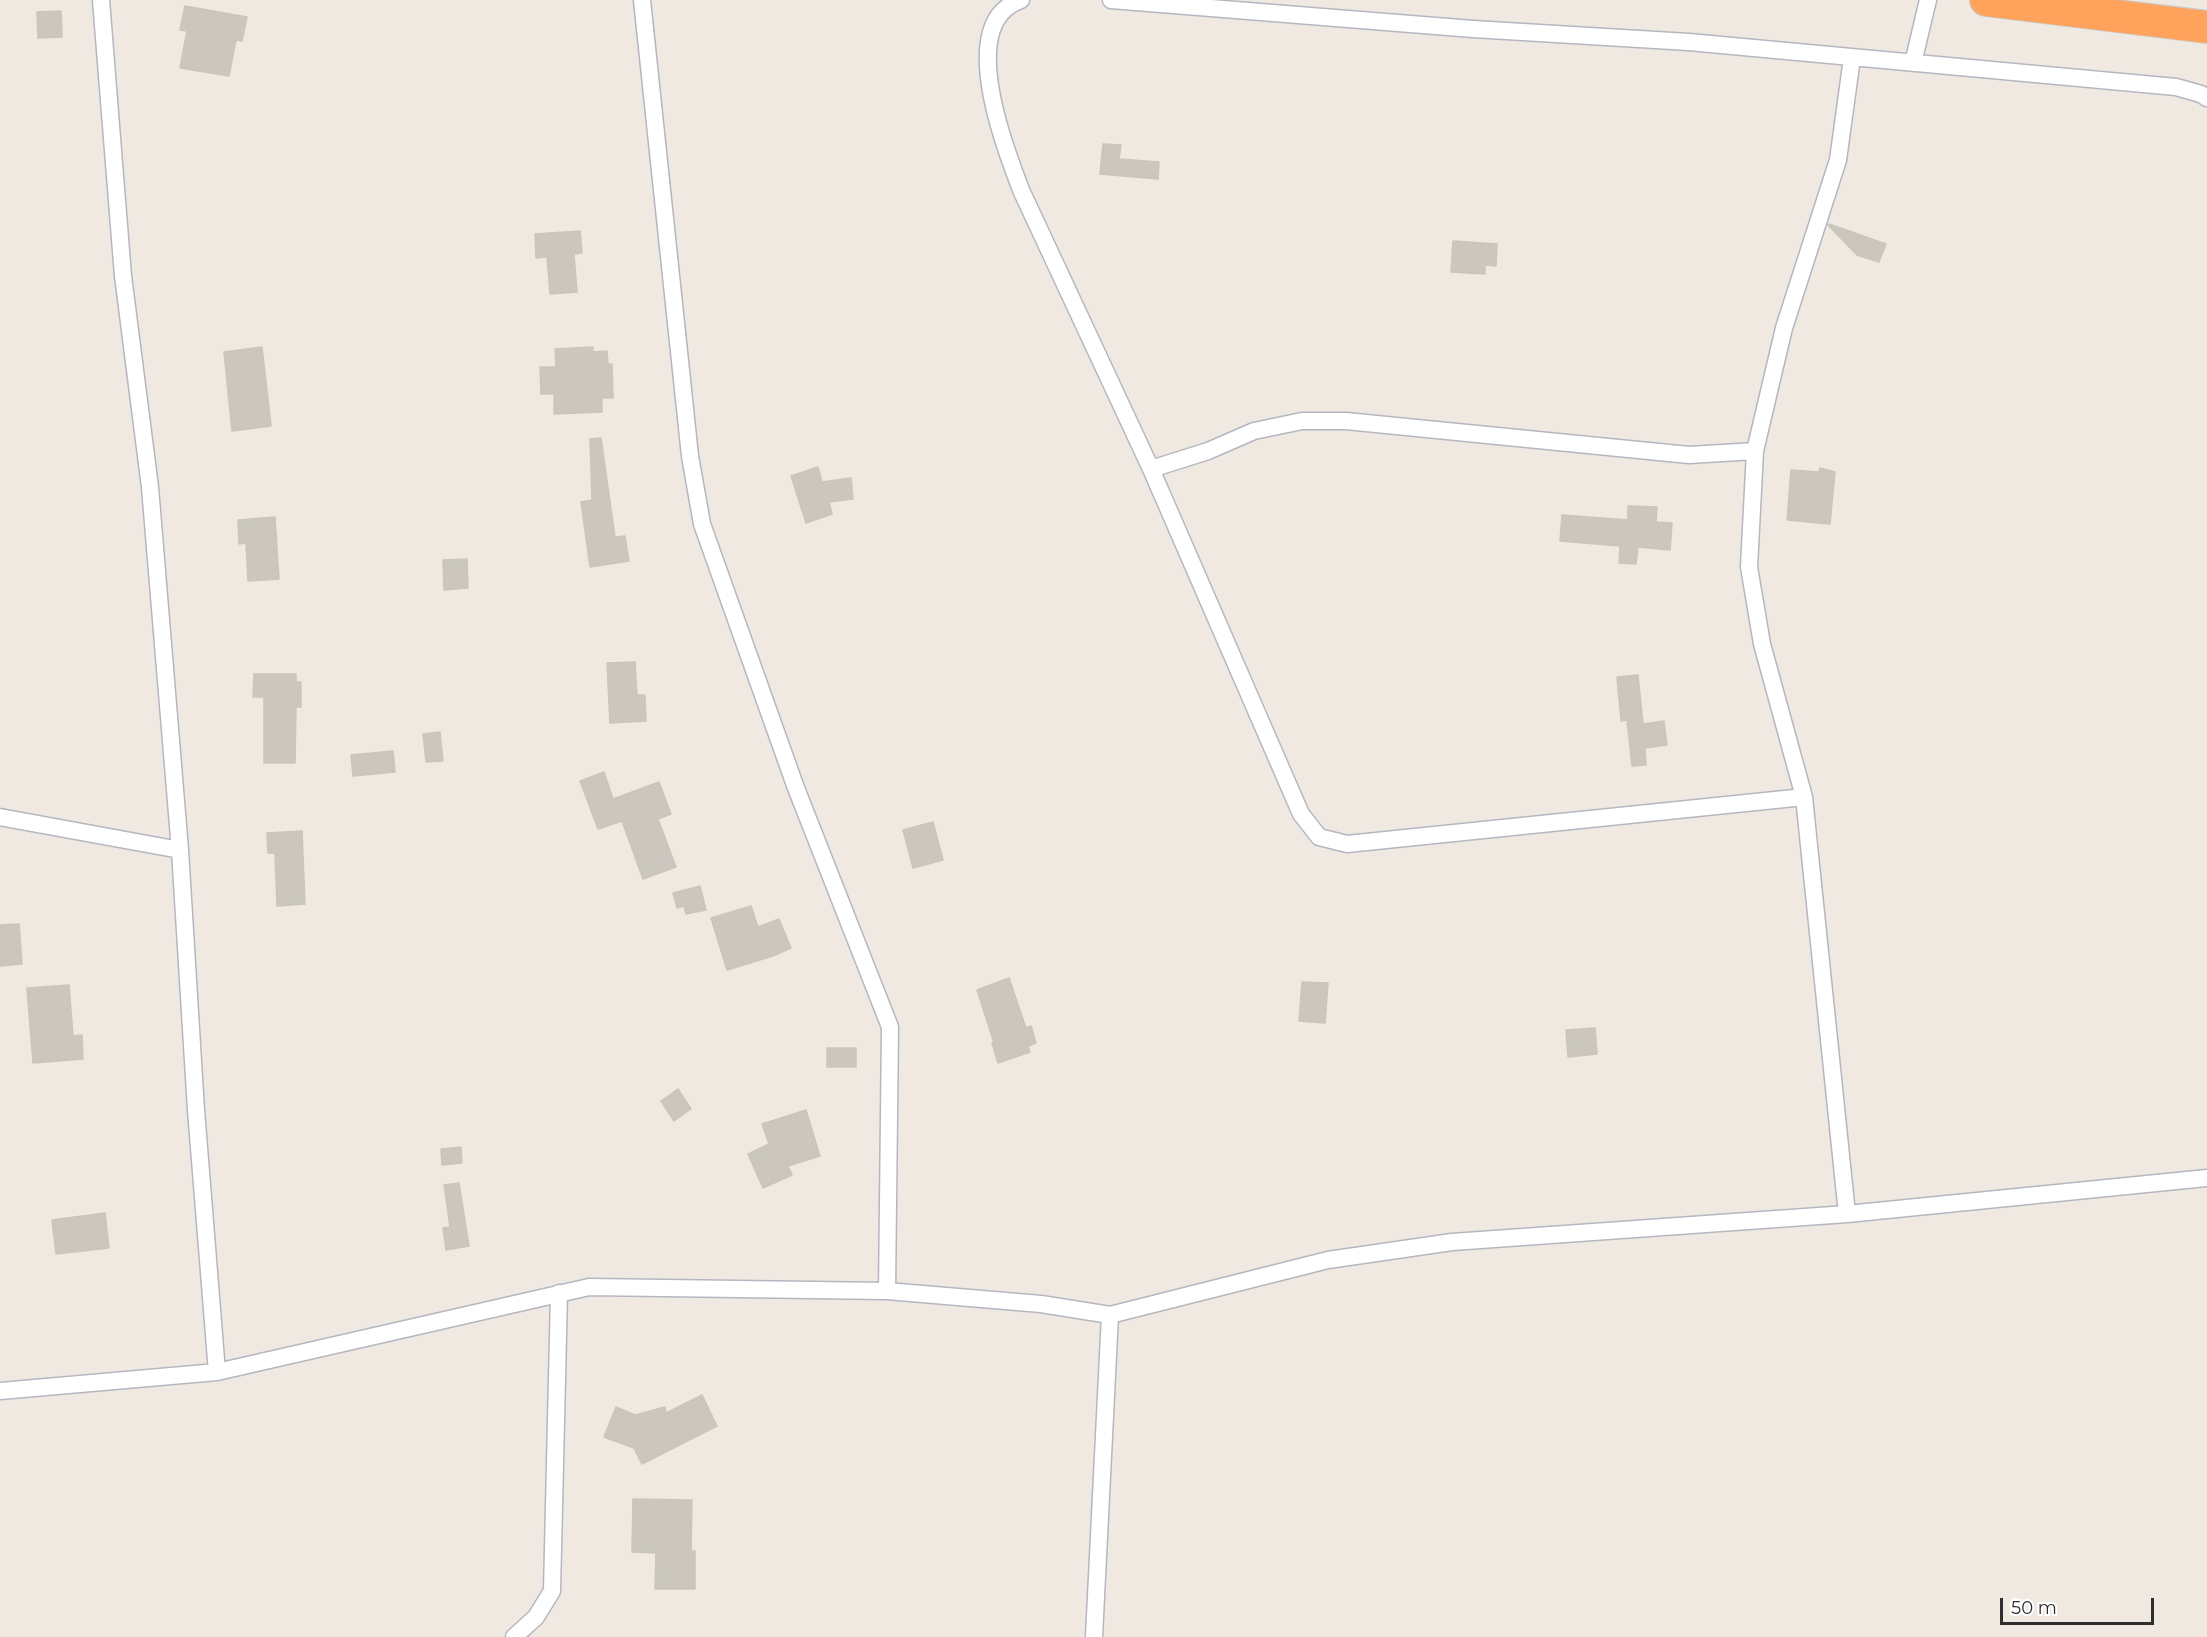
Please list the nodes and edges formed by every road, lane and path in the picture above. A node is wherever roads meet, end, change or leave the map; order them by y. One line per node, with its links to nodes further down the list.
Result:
1 (101, 0): 15 (street)
2 (642, 0): 18 (street)
3 (1021, 0): 12 (street)
4 (1111, 0): 8 (street)
5 (1928, 0): 9 (street)
6 (1986, 0): 7 (highway)
7 (2207, 27)
8 (1852, 58): 9 (street); 11 (street)
9 (1913, 63): 10 (street)
10 (2207, 98)
11 (1755, 451): 12 (street); 13 (street)
12 (1151, 469): 13 (street)
13 (1804, 797): 17 (street)
14 (0, 817): 15 (street)
15 (180, 850): 21 (street)
16 (2207, 1178): 17 (street)
17 (1847, 1214): 20 (street)
18 (887, 1291): 19 (street); 20 (street)
19 (559, 1293): 21 (street); 23 (street)
20 (1110, 1315): 24 (street)
21 (217, 1372): 22 (street)
22 (0, 1391)
23 (513, 1637)
24 (1094, 1637)

